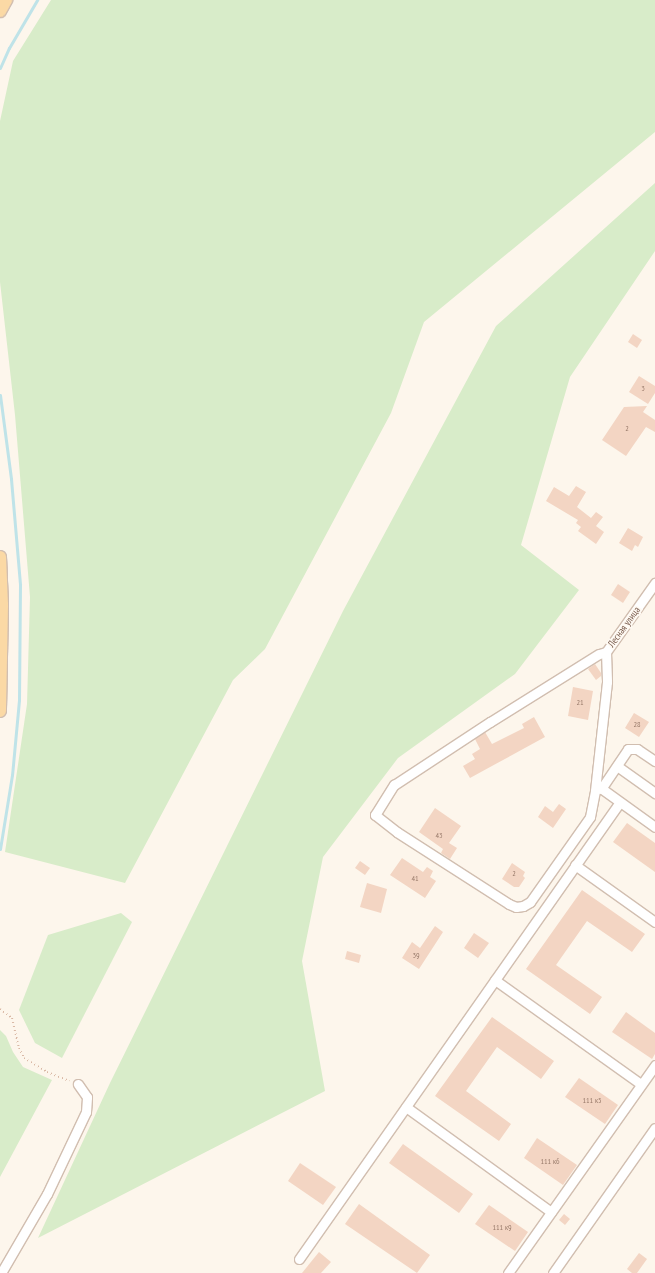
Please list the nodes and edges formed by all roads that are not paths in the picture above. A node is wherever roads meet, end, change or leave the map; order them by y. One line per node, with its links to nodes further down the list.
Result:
1 (6, 0): 2 (main road)
2 (0, 11)
3 (0, 557): 6 (main road)
4 (655, 583): 5 (street, Лесная улица)
5 (606, 652): 9 (street); 9 (street)
6 (0, 711)
7 (655, 761): 8 (street)
8 (617, 766): 9 (street); 10 (street)
9 (599, 787): 11 (street)
10 (655, 793)
11 (620, 802): 12 (street); 13 (street)
12 (655, 827)
13 (575, 865): 14 (street); 15 (street)
14 (655, 922)
15 (495, 980): 18 (street); 19 (street)
16 (655, 1065): 18 (street)
17 (78, 1084): 23 (street)
18 (641, 1084): 21 (street)
19 (406, 1107): 21 (street); 22 (street)
20 (655, 1128): 25 (street)
21 (551, 1212): 24 (street)
22 (299, 1259)
23 (1, 1273)
24 (508, 1273)
25 (553, 1273)

